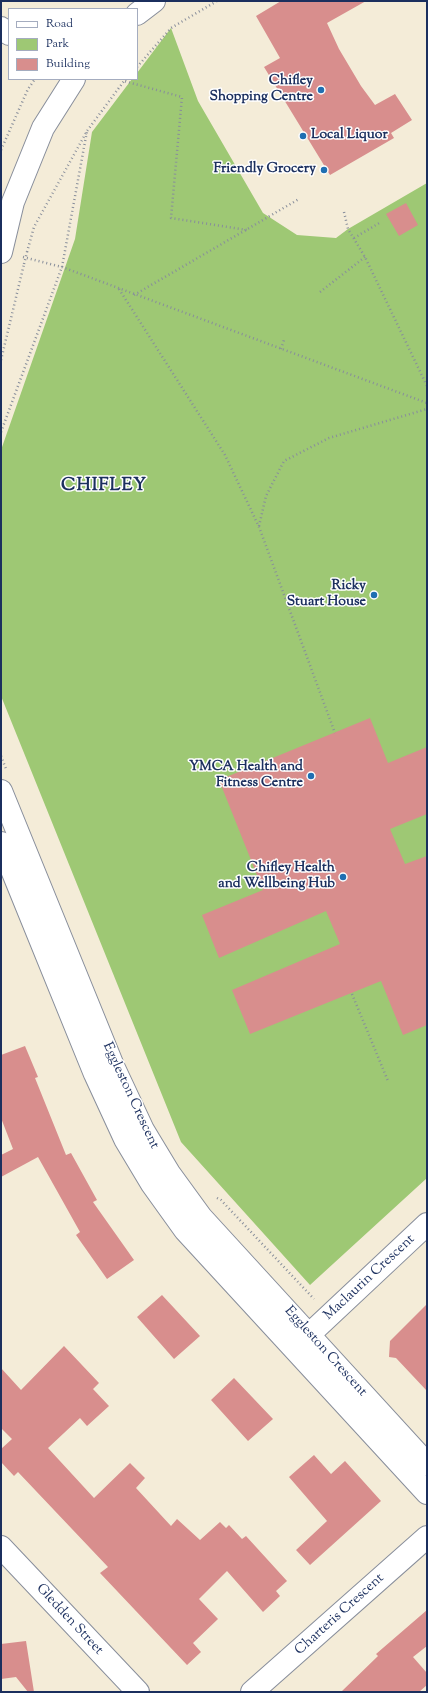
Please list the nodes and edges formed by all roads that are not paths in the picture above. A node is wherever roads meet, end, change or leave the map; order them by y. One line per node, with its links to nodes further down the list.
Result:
1 (154, 1): 2 (street)
2 (138, 13)
3 (72, 80): 4 (street)
4 (2, 249)
5 (1, 791): 8 (street, Eggleston Crescent)
6 (1, 843): 8 (street, Eggleston Crescent)
7 (427, 1224): 8 (street, Maclaurin Crescent)
8 (302, 1342): 9 (street, Eggleston Crescent); 10 (street, Eggleston Crescent)
9 (427, 1464)
10 (427, 1493)
11 (427, 1537): 14 (street, Charteris Crescent)
12 (1, 1547): 13 (street, Gledden Street)
13 (138, 1692)
14 (252, 1692)

